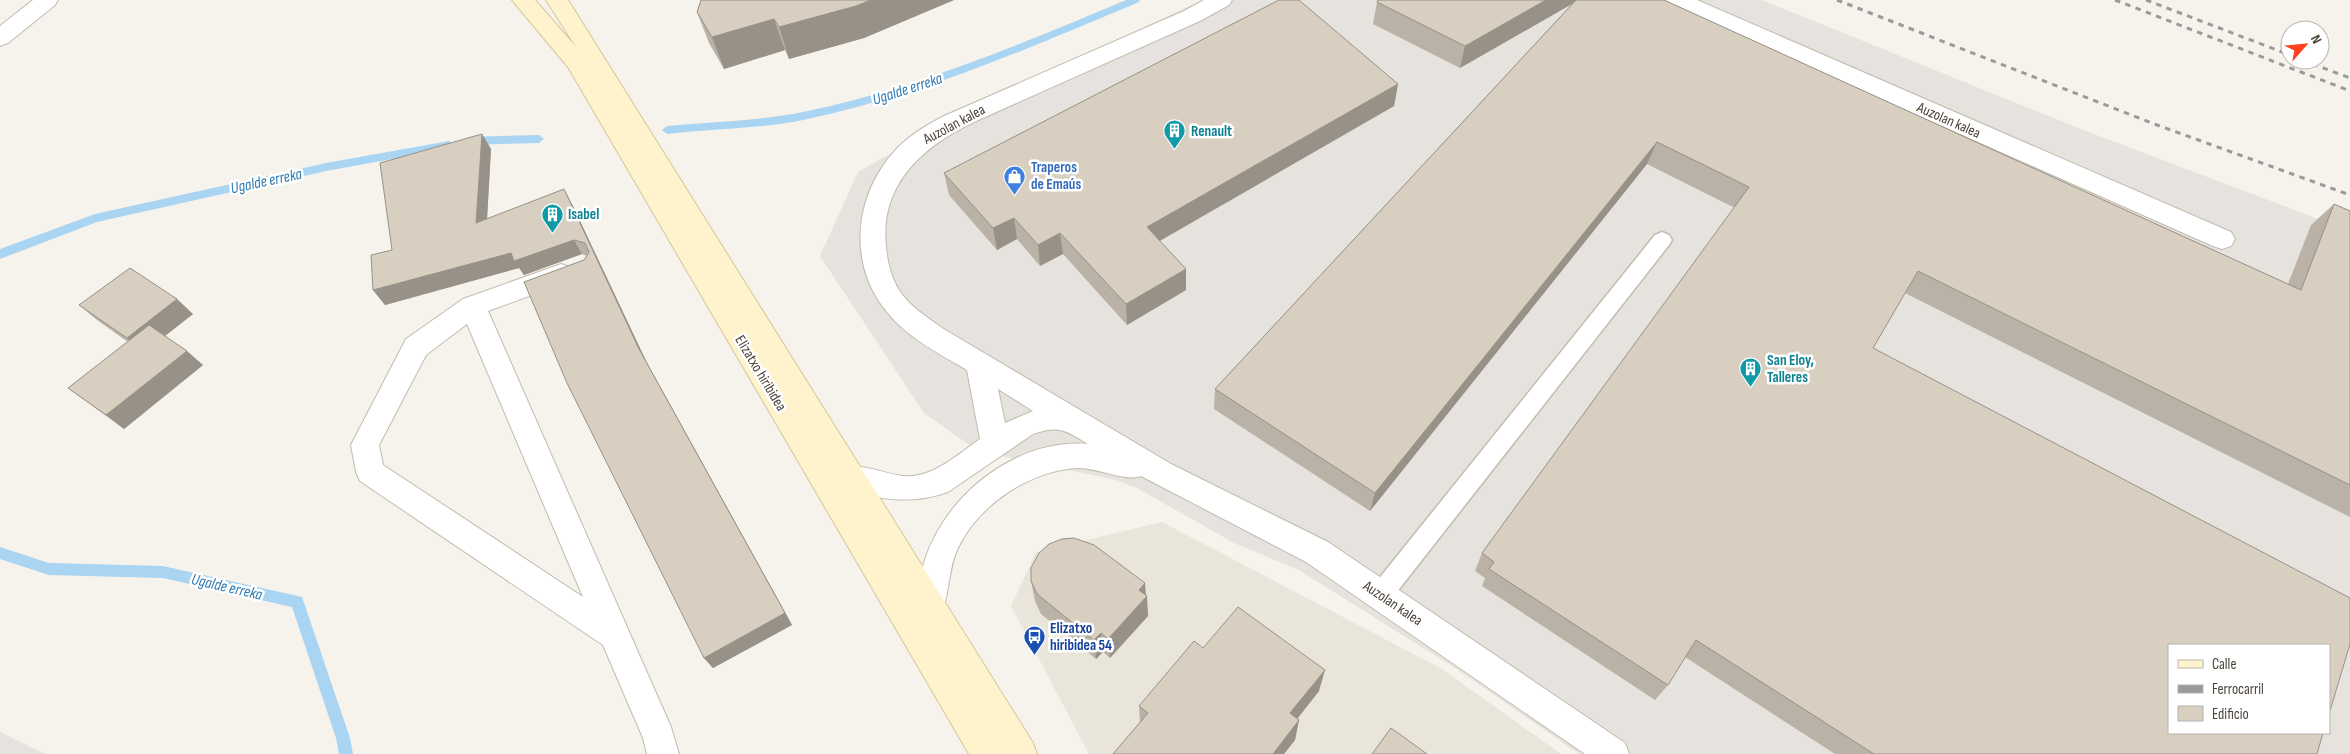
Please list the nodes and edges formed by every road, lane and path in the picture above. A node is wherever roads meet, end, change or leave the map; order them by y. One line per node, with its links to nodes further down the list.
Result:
1 (47, 0): 6 (street)
2 (523, 0): 21 (main road, Elizatxo hiribidea)
3 (557, 0): 16 (main road, Elizatxo hiribidea)
4 (1221, 0): 11 (street, Auzolan kalea)
5 (1677, 0): 7 (street, Auzolan kalea)
6 (0, 38)
7 (2222, 239)
8 (1662, 240): 17 (lane)
9 (583, 266): 10 (street)
10 (472, 306): 19 (street); 19 (street)
11 (979, 364): 12 (street, Auzolan kalea); 13 (street)
12 (1066, 416): 13 (street); 14 (street, Auzolan kalea); 15 (street, Auzolan kalea)
13 (994, 444): 16 (street)
14 (1037, 464): 15 (street, Auzolan kalea); 18 (street, Auzolan kalea)
15 (1162, 473): 17 (street, Auzolan kalea)
16 (852, 478): 18 (main road, Elizatxo hiribidea)
17 (1381, 594): 23 (street, Auzolan kalea)
18 (930, 604): 22 (main road, Elizatxo hiribidea)
19 (612, 634): 20 (street)
20 (663, 754)
21 (987, 754)
22 (1021, 754)
23 (1613, 754)

